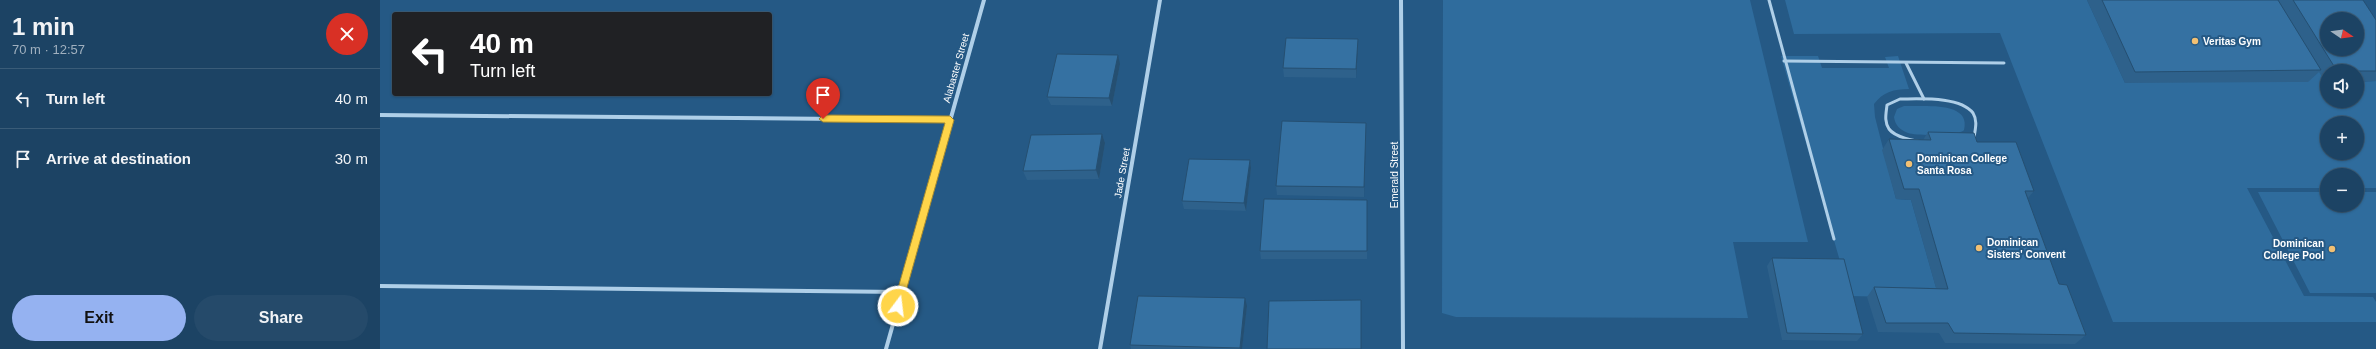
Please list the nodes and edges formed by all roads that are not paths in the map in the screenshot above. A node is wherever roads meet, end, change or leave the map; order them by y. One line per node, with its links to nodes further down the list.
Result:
1 (984, 0): 10 (street, Alabaster Street)
2 (1160, 0): 15 (street, Jade Street)
3 (1401, 0): 16 (street, Emerald Street)
4 (1769, 0): 5 (lane)
5 (1784, 60): 6 (lane); 11 (lane)
6 (1906, 63): 7 (lane); 8 (lane)
7 (2004, 63)
8 (1924, 99): 8 (lane)
9 (380, 115): 10 (street)
10 (950, 120): 13 (street, Alabaster Street)
11 (1834, 238)
12 (380, 286): 13 (street)
13 (902, 292): 14 (street, Alabaster Street)
14 (886, 349)
15 (1100, 349)
16 (1403, 349)

